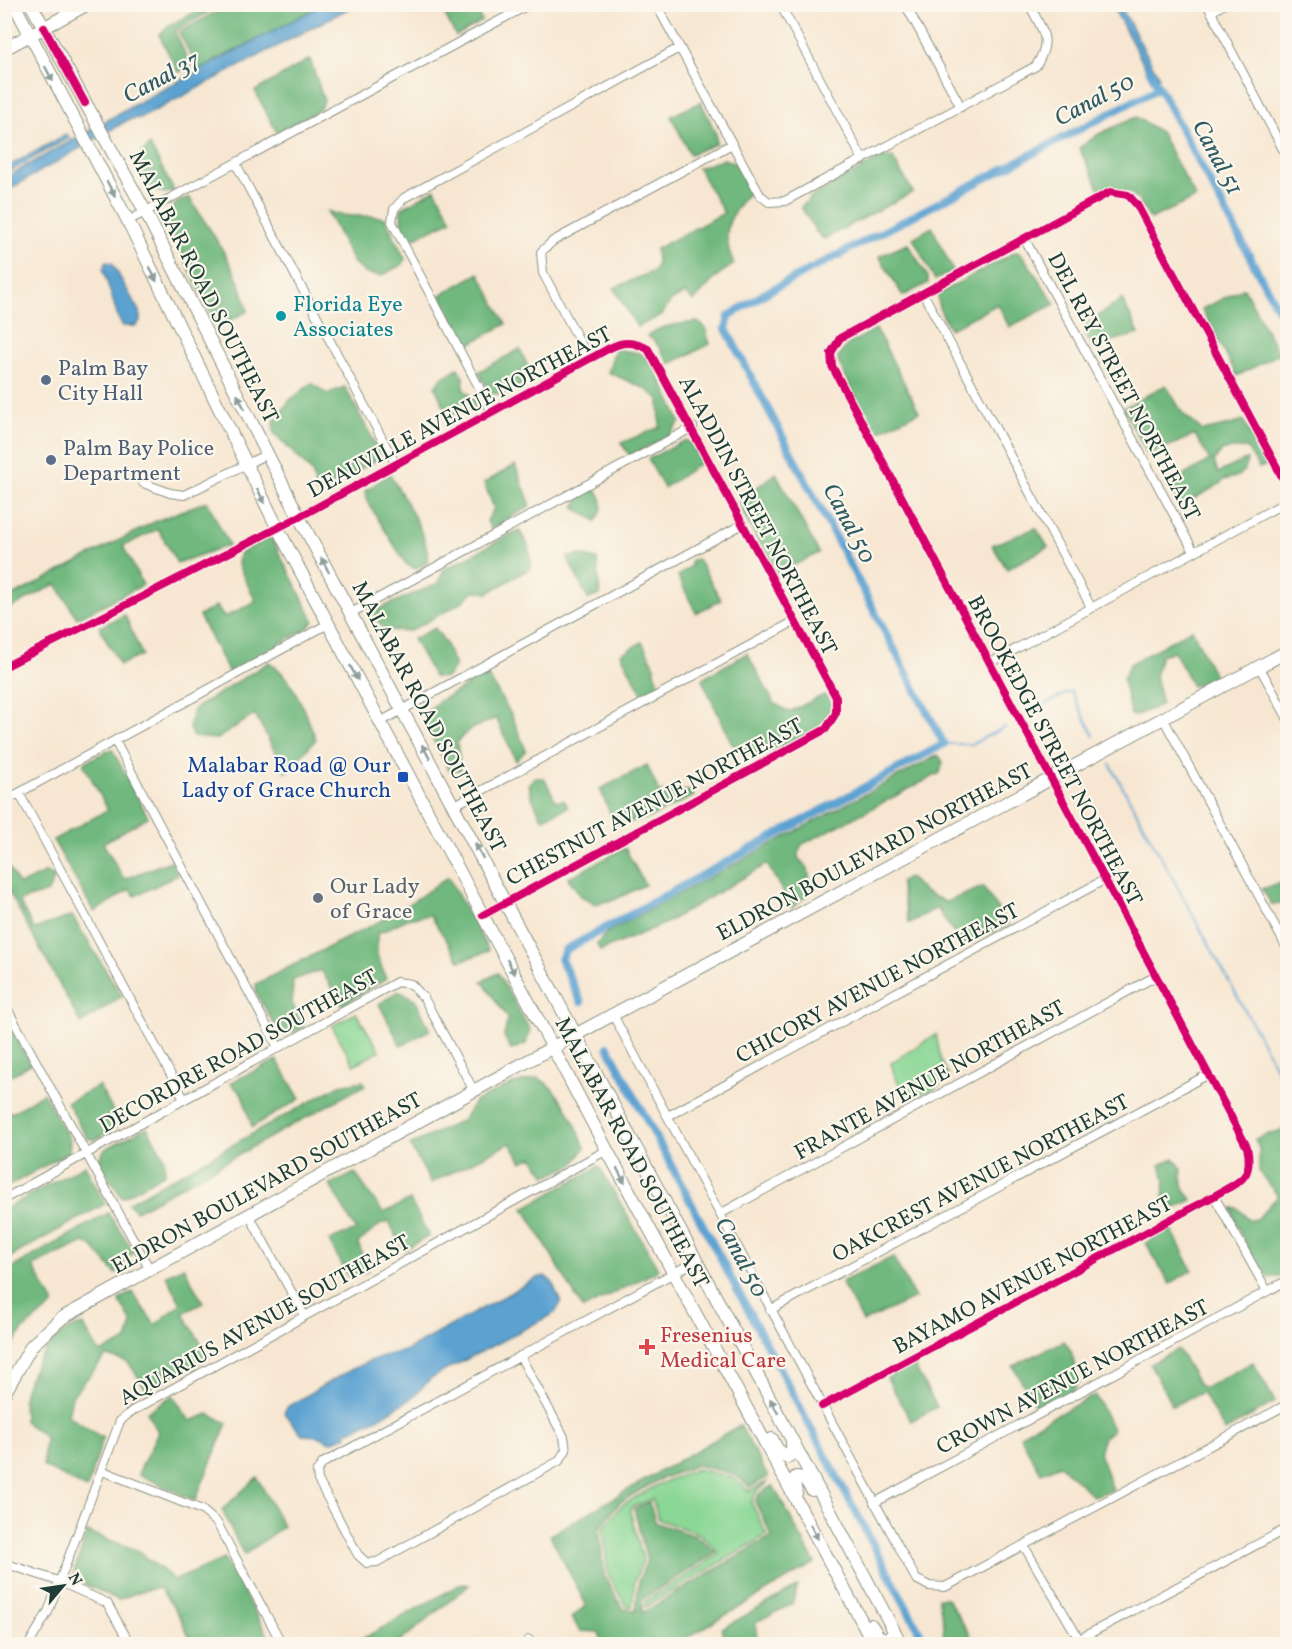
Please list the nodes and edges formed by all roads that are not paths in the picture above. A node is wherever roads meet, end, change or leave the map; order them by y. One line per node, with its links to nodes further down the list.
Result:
1 (14, 4): 12 (main road, MALABAR ROAD SOUTHEAST)
2 (31, 4): 11 (main road, MALABAR ROAD SOUTHEAST)
3 (88, 4): 11 (main road)
4 (531, 4): 19 (street)
5 (656, 4): 13 (street)
6 (780, 4): 18 (street)
7 (905, 4): 15 (street)
8 (1029, 4): 15 (street)
9 (1224, 4): 10 (street)
10 (1209, 8): 17 (street)
11 (44, 28): 12 (main road); 20 (main road, MALABAR ROAD SOUTHEAST)
12 (30, 36): 14 (main road); 21 (main road, MALABAR ROAD SOUTHEAST, one-way to 21)
13 (679, 48): 16 (street); 26 (street)
14 (4, 49)
15 (960, 107): 18 (street)
16 (732, 144): 18 (street); 25 (street)
17 (1287, 159)
18 (863, 160)
19 (236, 164): 20 (street); 29 (street)
20 (145, 212): 21 (street); 28 (main road, MALABAR ROAD SOUTHEAST, one-way to 20)
21 (128, 221): 30 (main road, MALABAR ROAD SOUTHEAST, one-way to 30)
22 (1024, 238): 23 (street); 32 (street); 37 (street, DEL REY STREET NORTHEAST)
23 (923, 293): 38 (street); 43 (street, BROOKEDGE STREET NORTHEAST)
24 (636, 342): 25 (street, DEAUVILLE AVENUE NORTHEAST); 27 (street, ALADDIN STREET NORTHEAST)
25 (589, 359): 26 (street, DEAUVILLE AVENUE NORTHEAST)
26 (492, 412): 29 (street, DEAUVILLE AVENUE NORTHEAST)
27 (693, 427): 35 (street, ALADDIN STREET NORTHEAST); 39 (street)
28 (267, 454): 30 (street); 34 (main road, MALABAR ROAD SOUTHEAST)
29 (395, 463): 34 (street, DEAUVILLE AVENUE NORTHEAST)
30 (245, 465): 31 (street); 36 (main road, MALABAR ROAD SOUTHEAST, one-way to 36)
31 (143, 483)
32 (1287, 488)
33 (1287, 501): 37 (street)
34 (299, 517): 36 (street, DEAUVILLE AVENUE NORTHEAST); 39 (main road, MALABAR ROAD SOUTHEAST, one-way to 34)
35 (743, 524): 40 (street, ALADDIN STREET NORTHEAST); 46 (street)
36 (277, 527): 41 (main road, MALABAR ROAD SOUTHEAST); 45 (street, DEAUVILLE AVENUE NORTHEAST)
37 (1194, 552): 38 (street)
38 (1091, 606): 43 (street)
39 (351, 612): 46 (main road, MALABAR ROAD SOUTHEAST)
40 (795, 621): 47 (street, ALADDIN STREET NORTHEAST); 55 (street)
41 (328, 624): 50 (main road, MALABAR ROAD SOUTHEAST, one-way to 50); 51 (street)
42 (1287, 651): 44 (main road, ELDRON BOULEVARD NORTHEAST)
43 (990, 663): 52 (street, BROOKEDGE STREET NORTHEAST)
44 (1259, 666): 48 (main road, ELDRON BOULEVARD NORTHEAST); 49 (street)
45 (4, 667)
46 (403, 710): 50 (street); 55 (main road, MALABAR ROAD SOUTHEAST, one-way to 46)
47 (836, 713): 57 (street, CHESTNUT AVENUE NORTHEAST)
48 (1163, 718): 52 (main road, ELDRON BOULEVARD NORTHEAST); 59 (street)
49 (1287, 719)
50 (380, 722): 58 (main road, MALABAR ROAD SOUTHEAST)
51 (115, 741): 53 (street); 64 (street)
52 (1051, 779): 56 (street, BROOKEDGE STREET NORTHEAST); 62 (main road, ELDRON BOULEVARD NORTHEAST)
53 (19, 793): 54 (street); 68 (street)
54 (4, 801)
55 (455, 805): 57 (main road, MALABAR ROAD SOUTHEAST, one-way to 55)
56 (1104, 880): 60 (street, BROOKEDGE STREET NORTHEAST); 69 (street, CHICORY AVENUE NORTHEAST)
57 (506, 902): 58 (street, CHESTNUT AVENUE NORTHEAST); 63 (main road, MALABAR ROAD SOUTHEAST)
58 (483, 915): 65 (main road, MALABAR ROAD SOUTHEAST, one-way to 65)
59 (1287, 950)
60 (1156, 976): 66 (street, BROOKEDGE STREET NORTHEAST); 75 (street, FRANTE AVENUE NORTHEAST)
61 (4, 1003): 71 (street)
62 (614, 1015): 63 (main road, ELDRON BOULEVARD NORTHEAST); 69 (street)
63 (575, 1035): 65 (main road, ELDRON BOULEVARD SOUTHEAST); 77 (main road, MALABAR ROAD SOUTHEAST)
64 (278, 1047): 67 (street, DECORDRE ROAD SOUTHEAST); 68 (street, DECORDRE ROAD SOUTHEAST)
65 (553, 1047): 67 (main road, ELDRON BOULEVARD SOUTHEAST); 70 (main road, MALABAR ROAD SOUTHEAST)
66 (1207, 1075): 72 (street, BROOKEDGE STREET NORTHEAST); 82 (street, OAKCREST AVENUE NORTHEAST)
67 (474, 1091): 76 (main road, ELDRON BOULEVARD SOUTHEAST)
68 (184, 1100): 71 (street, DECORDRE ROAD SOUTHEAST)
69 (668, 1116): 75 (street)
70 (607, 1150): 79 (main road, MALABAR ROAD SOUTHEAST, one-way to 79); 83 (street, AQUARIUS AVENUE SOUTHEAST)
71 (87, 1154): 74 (street, DECORDRE ROAD SOUTHEAST); 78 (street)
72 (1251, 1165): 73 (street, BAYAMO AVENUE NORTHEAST)
73 (1214, 1196): 81 (street); 88 (street, BAYAMO AVENUE NORTHEAST)
74 (4, 1198)
75 (720, 1214): 82 (street)
76 (249, 1215): 78 (main road, ELDRON BOULEVARD SOUTHEAST); 83 (street)
77 (696, 1261): 79 (street); 89 (main road, MALABAR ROAD SOUTHEAST, one-way to 77)
78 (150, 1270): 86 (main road, ELDRON BOULEVARD SOUTHEAST)
79 (673, 1273): 84 (street); 85 (main road, MALABAR ROAD SOUTHEAST)
80 (1287, 1280): 81 (street, CROWN AVENUE NORTHEAST)
81 (1267, 1291): 92 (street, CROWN AVENUE NORTHEAST)
82 (770, 1311): 88 (street)
83 (304, 1316): 90 (street, AQUARIUS AVENUE SOUTHEAST)
84 (520, 1356): 84 (street)
85 (731, 1380): 89 (main road); 91 (main road, MALABAR ROAD SOUTHEAST)
86 (4, 1394)
87 (1287, 1404): 94 (street)
88 (822, 1406): 92 (street)
89 (792, 1440): 95 (main road, MALABAR ROAD SOUTHEAST)
90 (103, 1471): 98 (street, AQUARIUS AVENUE SOUTHEAST); 103 (street)
91 (798, 1502): 95 (main road); 96 (main road, MALABAR ROAD SOUTHEAST, one-way to 96)
92 (874, 1503): 94 (street)
93 (1287, 1528): 100 (street)
94 (1024, 1545): 100 (street)
95 (851, 1551): 99 (main road, MALABAR ROAD SOUTHEAST)
96 (829, 1562): 99 (main road); 104 (main road, MALABAR ROAD SOUTHEAST)
97 (4, 1563): 98 (street)
98 (58, 1581): 101 (street, AQUARIUS AVENUE SOUTHEAST); 102 (street)
99 (891, 1635): 105 (main road, MALABAR ROAD SOUTHEAST)
100 (1079, 1639): 106 (street)
101 (29, 1644)
102 (130, 1644)
103 (282, 1644)
104 (874, 1644)
105 (901, 1644)
106 (1070, 1644)

